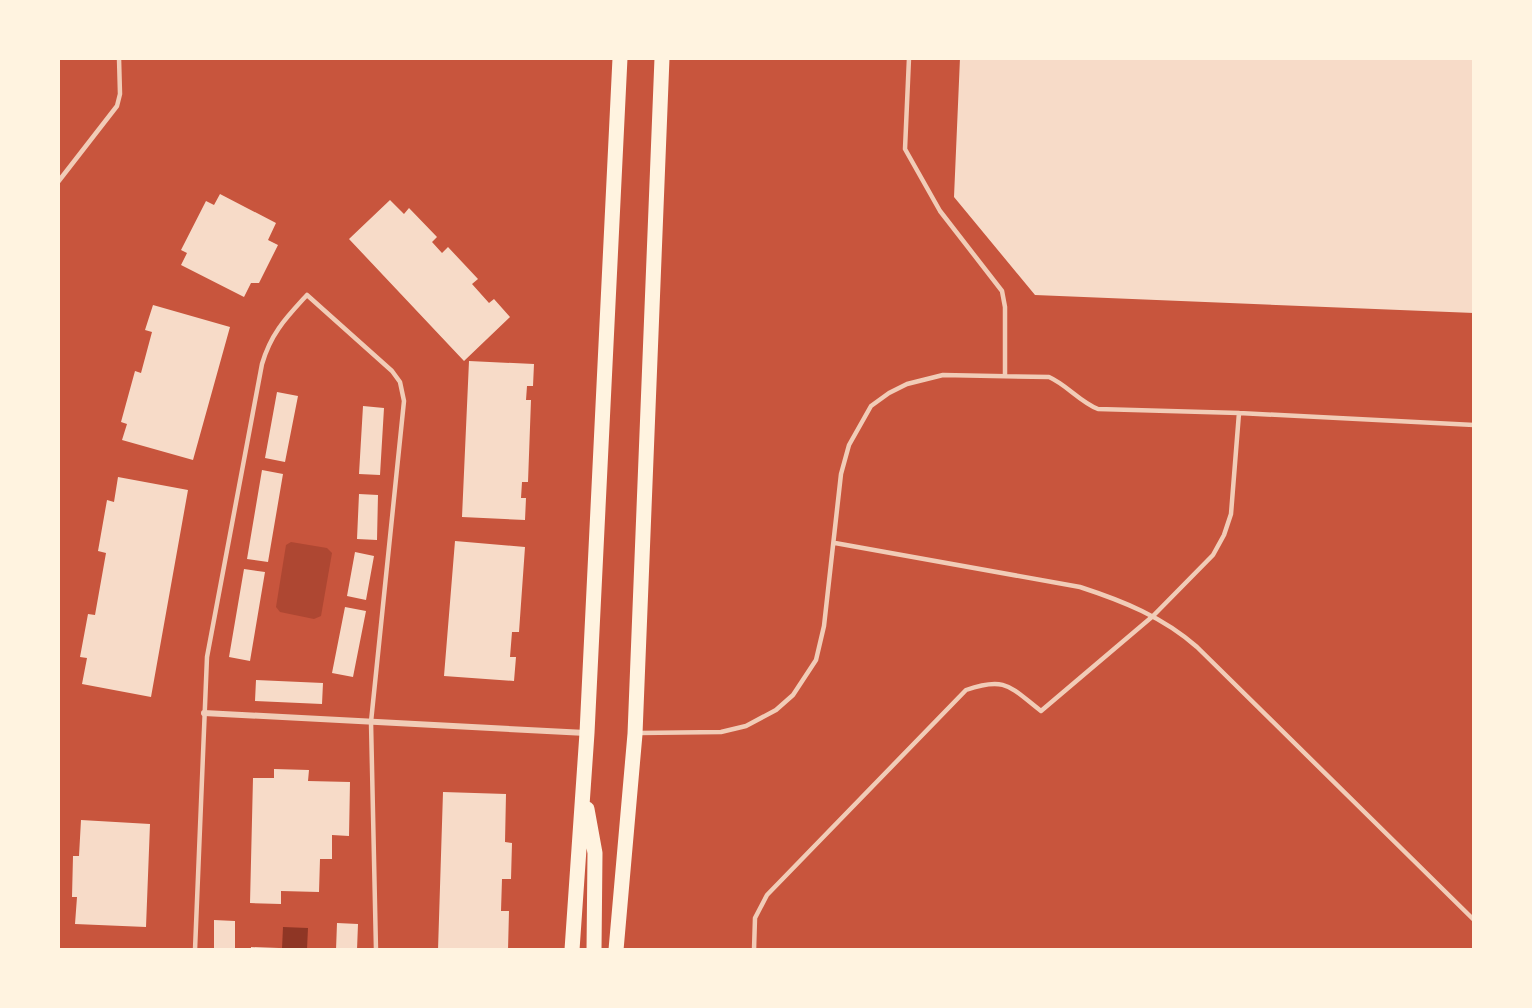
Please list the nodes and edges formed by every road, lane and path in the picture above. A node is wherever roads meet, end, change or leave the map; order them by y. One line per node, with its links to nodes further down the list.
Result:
1 (119, 58): 5 (lane)
2 (620, 58): 13 (main road)
3 (662, 58): 14 (main road)
4 (909, 58): 6 (lane)
5 (58, 182)
6 (1005, 376): 7 (lane); 9 (lane)
7 (1239, 412): 8 (lane); 10 (lane)
8 (1473, 425)
9 (835, 543): 10 (lane); 14 (lane)
10 (1153, 616): 16 (lane); 22 (lane)
11 (204, 713): 12 (street); 12 (lane); 17 (lane)
12 (371, 722): 13 (street); 18 (lane)
13 (586, 733): 15 (main road)
14 (635, 734): 21 (main road)
15 (583, 792): 19 (main road); 20 (main road)
16 (1473, 920)
17 (195, 950)
18 (376, 950)
19 (572, 950)
20 (594, 950)
21 (616, 950)
22 (754, 950)

